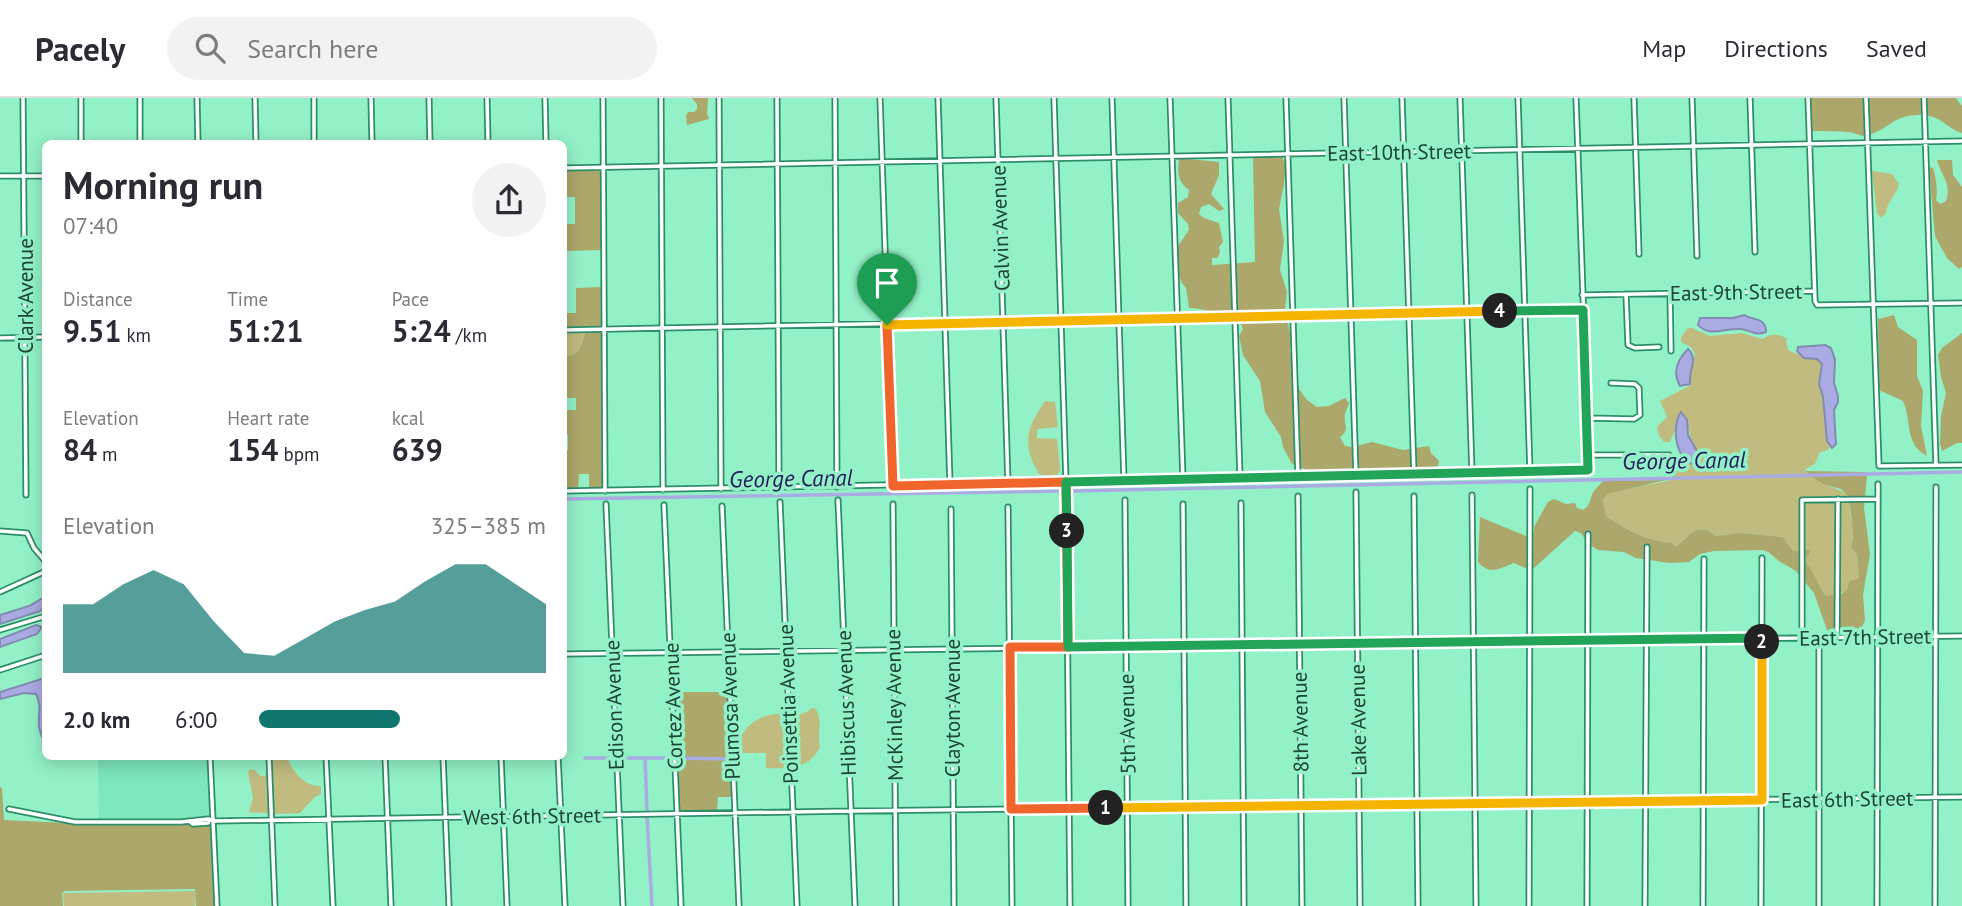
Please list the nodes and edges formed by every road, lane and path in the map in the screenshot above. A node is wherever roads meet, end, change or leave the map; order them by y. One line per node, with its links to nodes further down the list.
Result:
1 (23, 98): 71 (street, Clark Avenue)
2 (81, 98): 35 (street)
3 (139, 98): 36 (street)
4 (197, 98): 37 (street)
5 (256, 98): 38 (street)
6 (314, 98): 39 (street)
7 (372, 98): 40 (street)
8 (429, 98): 41 (street)
9 (487, 98): 42 (street)
10 (545, 98): 43 (street)
11 (603, 98): 68 (street)
12 (661, 98): 67 (street)
13 (719, 98): 66 (street)
14 (777, 98): 65 (street)
15 (835, 98): 64 (street)
16 (880, 98): 63 (street)
17 (938, 98): 62 (street)
18 (996, 98): 61 (street, Calvin Avenue)
19 (1054, 98): 60 (street)
20 (1112, 98): 59 (street)
21 (1170, 98): 58 (street)
22 (1228, 98): 57 (street)
23 (1286, 98): 56 (street)
24 (1344, 98): 55 (street)
25 (1402, 98): 54 (street)
26 (1460, 98): 53 (street)
27 (1518, 98): 52 (street)
28 (1576, 98): 51 (street)
29 (1634, 98): 50 (street)
30 (1692, 98): 49 (street)
31 (1750, 98): 48 (street)
32 (1808, 98): 47 (street)
33 (1866, 98): 46 (street)
34 (1924, 98): 44 (street)
35 (82, 140)
36 (140, 140)
37 (198, 140)
38 (256, 140)
39 (314, 140)
40 (372, 140)
41 (430, 140)
42 (488, 140)
43 (546, 140)
44 (1926, 142): 45 (street, East 10th Street); 46 (street, East 10th Street); 81 (street)
45 (1962, 142)
46 (1867, 143): 47 (street, East 10th Street); 82 (street)
47 (1810, 144): 48 (street, East 10th Street); 76 (street)
48 (1752, 145): 49 (street, East 10th Street); 73 (street)
49 (1693, 146): 50 (street, East 10th Street); 75 (street)
50 (1636, 147): 51 (street, East 10th Street); 74 (street)
51 (1578, 148): 52 (street, East 10th Street); 79 (street)
52 (1520, 149): 53 (street, East 10th Street); 84 (street)
53 (1462, 150): 54 (street, East 10th Street); 85 (street)
54 (1404, 152): 55 (street, East 10th Street); 86 (street)
55 (1346, 153): 56 (street, East 10th Street); 87 (street)
56 (1288, 154): 57 (street, East 10th Street); 88 (street)
57 (1230, 155): 58 (street, East 10th Street); 89 (street)
58 (1172, 157): 59 (street, East 10th Street); 90 (street)
59 (1114, 158): 60 (street, East 10th Street); 91 (street)
60 (1056, 159): 61 (street, East 10th Street); 92 (street)
61 (998, 160): 62 (street, East 10th Street); 93 (street, Calvin Avenue)
62 (940, 162): 63 (street, East 10th Street); 94 (street)
63 (882, 163): 64 (street, East 10th Street); 95 (street)
64 (835, 164): 65 (street, East 10th Street); 96 (street)
65 (778, 165): 66 (street, East 10th Street); 97 (street)
66 (719, 166): 67 (street, East 10th Street); 99 (street)
67 (662, 167): 68 (street, East 10th Street); 98 (street)
68 (604, 168): 69 (street, East 10th Street); 101 (street)
69 (567, 169)
70 (0, 176): 71 (street)
71 (24, 176): 72 (street); 102 (street, Clark Avenue)
72 (42, 176)
73 (1755, 253)
74 (1639, 254)
75 (1697, 256)
76 (1814, 291): 78 (street, East 9th Street); 82 (street, East 9th Street)
77 (1626, 294): 78 (street, East 9th Street); 79 (street, East 9th Street); 105 (street)
78 (1670, 294): 106 (street)
79 (1582, 295): 83 (street)
80 (1962, 303): 81 (street, East 9th Street)
81 (1931, 304): 82 (street, East 9th Street); 111 (street)
82 (1873, 305): 111 (street)
83 (1583, 310): 84 (street); 108 (street)
84 (1525, 311): 85 (street); 113 (street)
85 (1467, 312): 86 (street); 114 (street)
86 (1409, 313): 87 (street); 115 (street)
87 (1351, 314): 88 (street); 116 (street)
88 (1293, 316): 89 (street); 117 (street)
89 (1235, 317): 90 (street); 118 (street)
90 (1177, 318): 91 (street); 119 (street)
91 (1119, 320): 92 (street); 120 (street)
92 (1061, 321): 93 (street); 121 (street)
93 (1003, 322): 94 (street); 122 (street, Calvin Avenue)
94 (945, 323): 95 (street); 124 (street)
95 (887, 325): 96 (street); 125 (street)
96 (836, 326): 97 (street); 126 (street)
97 (778, 327): 99 (street); 128 (street)
98 (663, 328): 99 (street); 101 (street); 131 (street)
99 (720, 328): 129 (street)
100 (567, 330): 101 (street)
101 (604, 330): 133 (street)
102 (25, 337): 103 (street); 104 (street); 135 (street, Clark Avenue)
103 (42, 337)
104 (0, 338)
105 (1659, 347)
106 (1671, 351)
107 (1611, 383): 108 (street)
108 (1587, 418): 109 (street)
109 (1588, 455): 110 (street); 113 (street)
110 (1669, 455)
111 (1936, 465): 112 (street)
112 (1962, 465)
113 (1530, 472): 114 (street)
114 (1472, 474): 115 (street)
115 (1414, 475): 116 (street)
116 (1356, 476): 117 (street)
117 (1298, 477): 118 (street)
118 (1241, 478): 119 (street)
119 (1182, 480): 120 (street)
120 (1124, 481): 121 (street)
121 (1066, 482): 122 (street); 181 (street)
122 (1008, 484): 124 (street)
123 (1878, 484): 140 (street)
124 (950, 485): 125 (street)
125 (893, 486): 126 (street)
126 (837, 487): 128 (street)
127 (1936, 487): 163 (street)
128 (779, 488): 129 (street)
129 (721, 489): 131 (street)
130 (1530, 489): 172 (street)
131 (663, 490): 133 (street)
132 (567, 491): 133 (street)
133 (605, 491)
134 (1356, 492): 175 (street, Lake Avenue)
135 (26, 495)
136 (1472, 495): 174 (street)
137 (1298, 496): 176 (street, 8th Avenue)
138 (1414, 496): 173 (street)
139 (1838, 499): 140 (street); 165 (street); 167 (street)
140 (1878, 499): 162 (street)
141 (838, 500): 184 (street, Hibiscus Avenue)
142 (1125, 500): 179 (street, 5th Avenue)
143 (780, 502): 185 (street, Poinsettia Avenue)
144 (1241, 503): 178 (street)
145 (606, 504): 188 (street, Edison Avenue)
146 (892, 504): 182 (street, McKinley Avenue)
147 (1183, 504): 177 (street)
148 (664, 505): 187 (street, Cortez Avenue)
149 (722, 506): 186 (street, Plumosa Avenue)
150 (1008, 507): 180 (street)
151 (951, 509): 183 (street, Clayton Avenue)
152 (0, 531): 155 (street)
153 (1588, 534): 170 (street)
154 (1647, 547): 171 (street)
155 (42, 557)
156 (1762, 558): 168 (street)
157 (1704, 559): 169 (street)
158 (42, 573): 159 (street)
159 (0, 592)
160 (42, 617): 161 (street)
161 (0, 629)
162 (1877, 636): 163 (street, East 7th Street); 167 (street, East 7th Street); 201 (street)
163 (1936, 636): 164 (street, East 7th Street); 199 (street)
164 (1962, 636)
165 (1802, 637): 166 (street, East 7th Street); 168 (street, East 7th Street)
166 (1819, 637): 167 (street, East 7th Street); 202 (street)
167 (1837, 637)
168 (1762, 638): 169 (street, East 7th Street); 203 (street)
169 (1704, 639): 171 (street, East 7th Street); 204 (street)
170 (1588, 640): 171 (street, East 7th Street); 172 (street, East 7th Street); 205 (street)
171 (1646, 640): 206 (street)
172 (1530, 641): 174 (street, East 7th Street); 207 (street)
173 (1416, 642): 174 (street, East 7th Street); 175 (street, East 7th Street); 208 (street)
174 (1474, 642): 209 (street)
175 (1358, 643): 176 (street, East 7th Street); 210 (street, Lake Avenue)
176 (1300, 644): 178 (street, East 7th Street); 212 (street, 8th Avenue)
177 (1184, 645): 178 (street, East 7th Street); 179 (street, East 7th Street); 214 (street)
178 (1242, 645): 211 (street)
179 (1126, 646): 181 (street, East 7th Street); 213 (street, 5th Avenue)
180 (1010, 647): 181 (street, East 7th Street); 183 (street, East 7th Street); 218 (street)
181 (1068, 647): 215 (street)
182 (894, 648): 183 (street, East 7th Street); 184 (street, East 7th Street); 219 (street, McKinley Avenue)
183 (952, 648): 217 (street, Clayton Avenue)
184 (844, 649): 185 (street, East 7th Street); 221 (street, Hibiscus Avenue)
185 (786, 650): 186 (street, East 7th Street); 220 (street, Poinsettia Avenue)
186 (728, 651): 187 (street, East 7th Street); 222 (street, Plumosa Avenue)
187 (670, 652): 188 (street, East 7th Street); 224 (street, Cortez Avenue)
188 (612, 653): 189 (street, East 7th Street); 223 (street, Edison Avenue)
189 (567, 654)
190 (42, 655): 191 (street)
191 (0, 670)
192 (211, 760): 231 (street)
193 (269, 760): 230 (street)
194 (326, 760): 229 (street)
195 (385, 760): 228 (street)
196 (443, 760): 227 (street)
197 (500, 760): 226 (street)
198 (558, 760): 225 (street)
199 (1935, 797): 200 (street, East 6th Street); 201 (street, East 6th Street); 262 (street)
200 (1962, 797)
201 (1877, 798): 202 (street, East 6th Street); 261 (street)
202 (1819, 799): 203 (street, East 6th Street); 260 (street)
203 (1762, 800): 204 (street, East 6th Street); 259 (street)
204 (1703, 801): 206 (street, East 6th Street); 258 (street)
205 (1588, 802): 206 (street, East 6th Street); 207 (street, East 6th Street); 256 (street)
206 (1645, 802): 257 (street)
207 (1530, 803): 209 (street, East 6th Street); 255 (street)
208 (1417, 804): 209 (street, East 6th Street); 210 (street, East 6th Street); 253 (street)
209 (1475, 804): 254 (street)
210 (1359, 805): 212 (street, East 6th Street); 252 (street, Lake Avenue)
211 (1243, 806): 212 (street, East 6th Street); 214 (street, East 6th Street); 250 (street)
212 (1301, 806): 251 (street, 8th Avenue)
213 (1127, 807): 214 (street, East 6th Street); 215 (street, East 6th Street); 248 (street, 5th Avenue)
214 (1185, 807): 249 (street)
215 (1069, 808): 218 (street, East 6th Street); 247 (street)
216 (9, 809): 231 (street, West 6th Street)
217 (953, 809): 218 (street, East 6th Street); 219 (street, East 6th Street); 245 (street, Clayton Avenue)
218 (1011, 809): 246 (street)
219 (895, 810): 221 (street, East 6th Street); 244 (street, McKinley Avenue)
220 (793, 811): 221 (street, West 6th Street); 222 (street, West 6th Street); 242 (street, Poinsettia Avenue)
221 (851, 811): 243 (street, Hibiscus Avenue)
222 (735, 813): 224 (street, West 6th Street); 241 (street, Plumosa Avenue)
223 (619, 814): 224 (street, West 6th Street); 225 (street, West 6th Street); 239 (street, Edison Avenue)
224 (677, 814): 240 (street, Cortez Avenue)
225 (561, 815): 226 (street, West 6th Street); 238 (street)
226 (503, 816): 227 (street, West 6th Street); 237 (street)
227 (445, 817): 228 (street, West 6th Street); 236 (street)
228 (387, 818): 229 (street, West 6th Street); 235 (street)
229 (329, 819): 230 (street, West 6th Street); 234 (street)
230 (271, 820): 231 (street, West 6th Street); 233 (street)
231 (211, 821): 232 (street)
232 (217, 906)
233 (275, 906)
234 (333, 906)
235 (391, 906)
236 (449, 906)
237 (507, 906)
238 (565, 906)
239 (623, 906)
240 (681, 906)
241 (739, 906)
242 (797, 906)
243 (855, 906)
244 (896, 906)
245 (954, 906)
246 (1012, 906)
247 (1070, 906)
248 (1128, 906)
249 (1186, 906)
250 (1244, 906)
251 (1302, 906)
252 (1360, 906)
253 (1418, 906)
254 (1476, 906)
255 (1530, 906)
256 (1587, 906)
257 (1646, 906)
258 (1703, 906)
259 (1761, 906)
260 (1819, 906)
261 (1877, 906)
262 (1935, 906)

